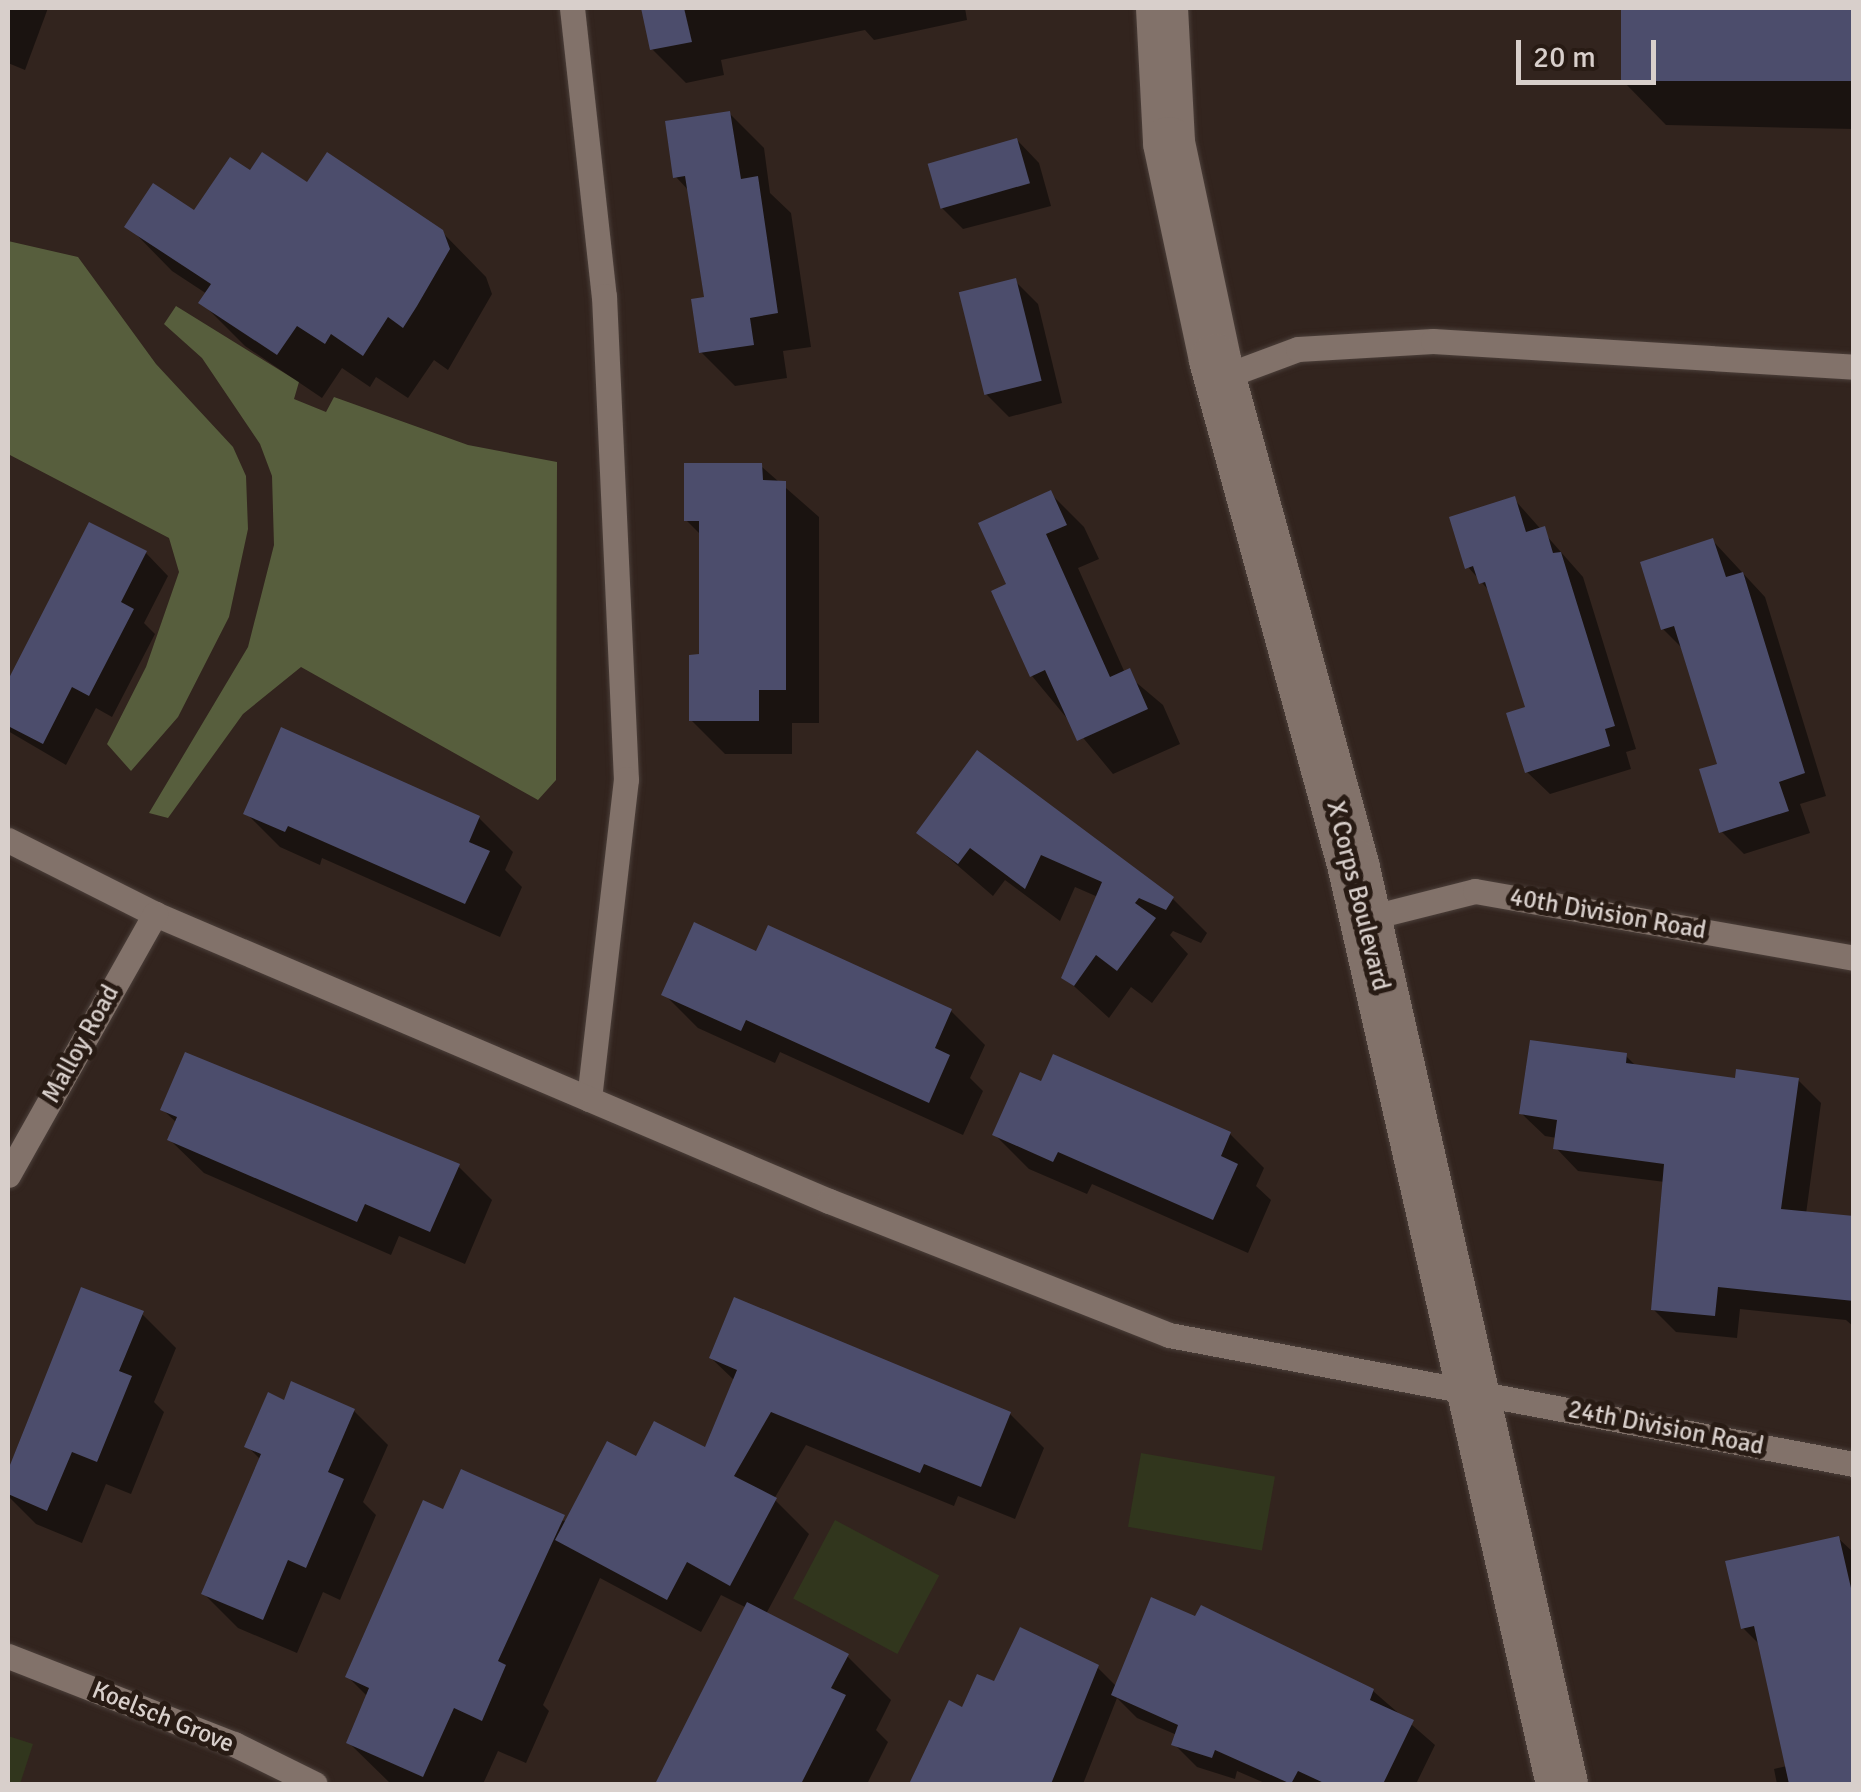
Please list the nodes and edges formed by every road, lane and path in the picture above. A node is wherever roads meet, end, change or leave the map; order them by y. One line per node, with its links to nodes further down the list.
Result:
1 (572, 8): 9 (lane)
2 (1162, 8): 4 (street, X Corps Boulevard)
3 (1854, 367): 4 (lane)
4 (1220, 378): 7 (street, X Corps Boulevard)
5 (8, 840): 6 (lane, 24th Division Road)
6 (155, 914): 9 (lane, 24th Division Road); 10 (lane, Malloy Road)
7 (1364, 919): 8 (lane, 40th Division Road); 11 (street, X Corps Boulevard)
8 (1854, 958)
9 (589, 1099): 11 (lane, 24th Division Road)
10 (8, 1175)
11 (1478, 1396): 12 (lane, 24th Division Road); 15 (street, X Corps Boulevard)
12 (1854, 1464)
13 (8, 1656): 14 (lane, Koelsch Grove)
14 (315, 1784)
15 (1562, 1784)

